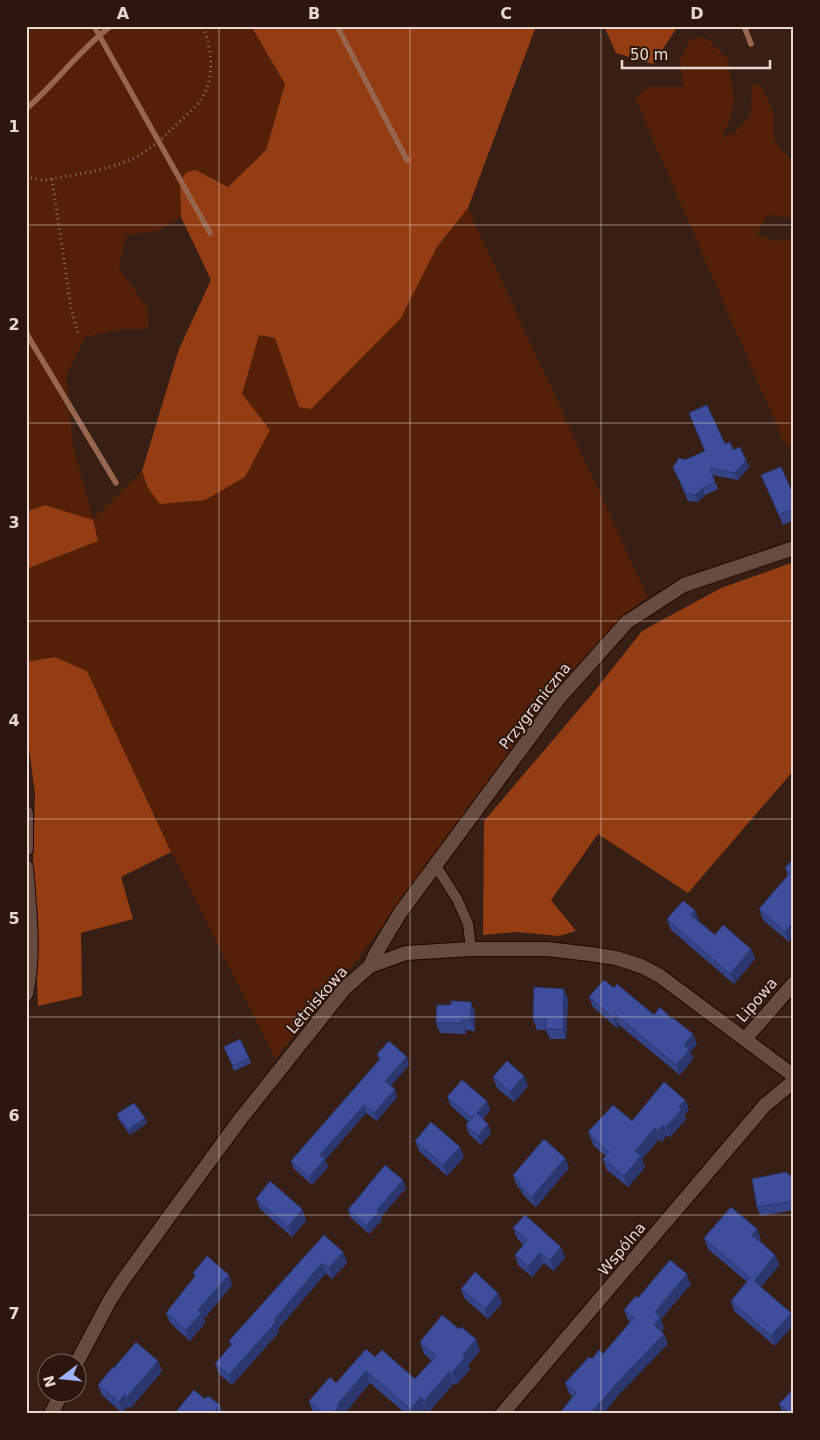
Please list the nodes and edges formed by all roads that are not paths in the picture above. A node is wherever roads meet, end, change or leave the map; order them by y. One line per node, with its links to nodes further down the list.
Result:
1 (794, 548): 4 (street, Przygraniczna)
2 (26, 813): 3 (street)
3 (26, 849)
4 (436, 866): 6 (lane); 7 (street, Przygraniczna)
5 (26, 867): 9 (street)
6 (471, 949): 7 (street, Letniskowa); 10 (street, Letniskowa)
7 (370, 966): 13 (street, Letniskowa)
8 (794, 983): 10 (street, Lipowa)
9 (26, 994)
10 (745, 1039): 11 (street, Letniskowa)
11 (794, 1076)
12 (794, 1081): 16 (street, Wspólna)
13 (83, 1352)
14 (57, 1402): 15 (street)
15 (51, 1414)
16 (502, 1414)

